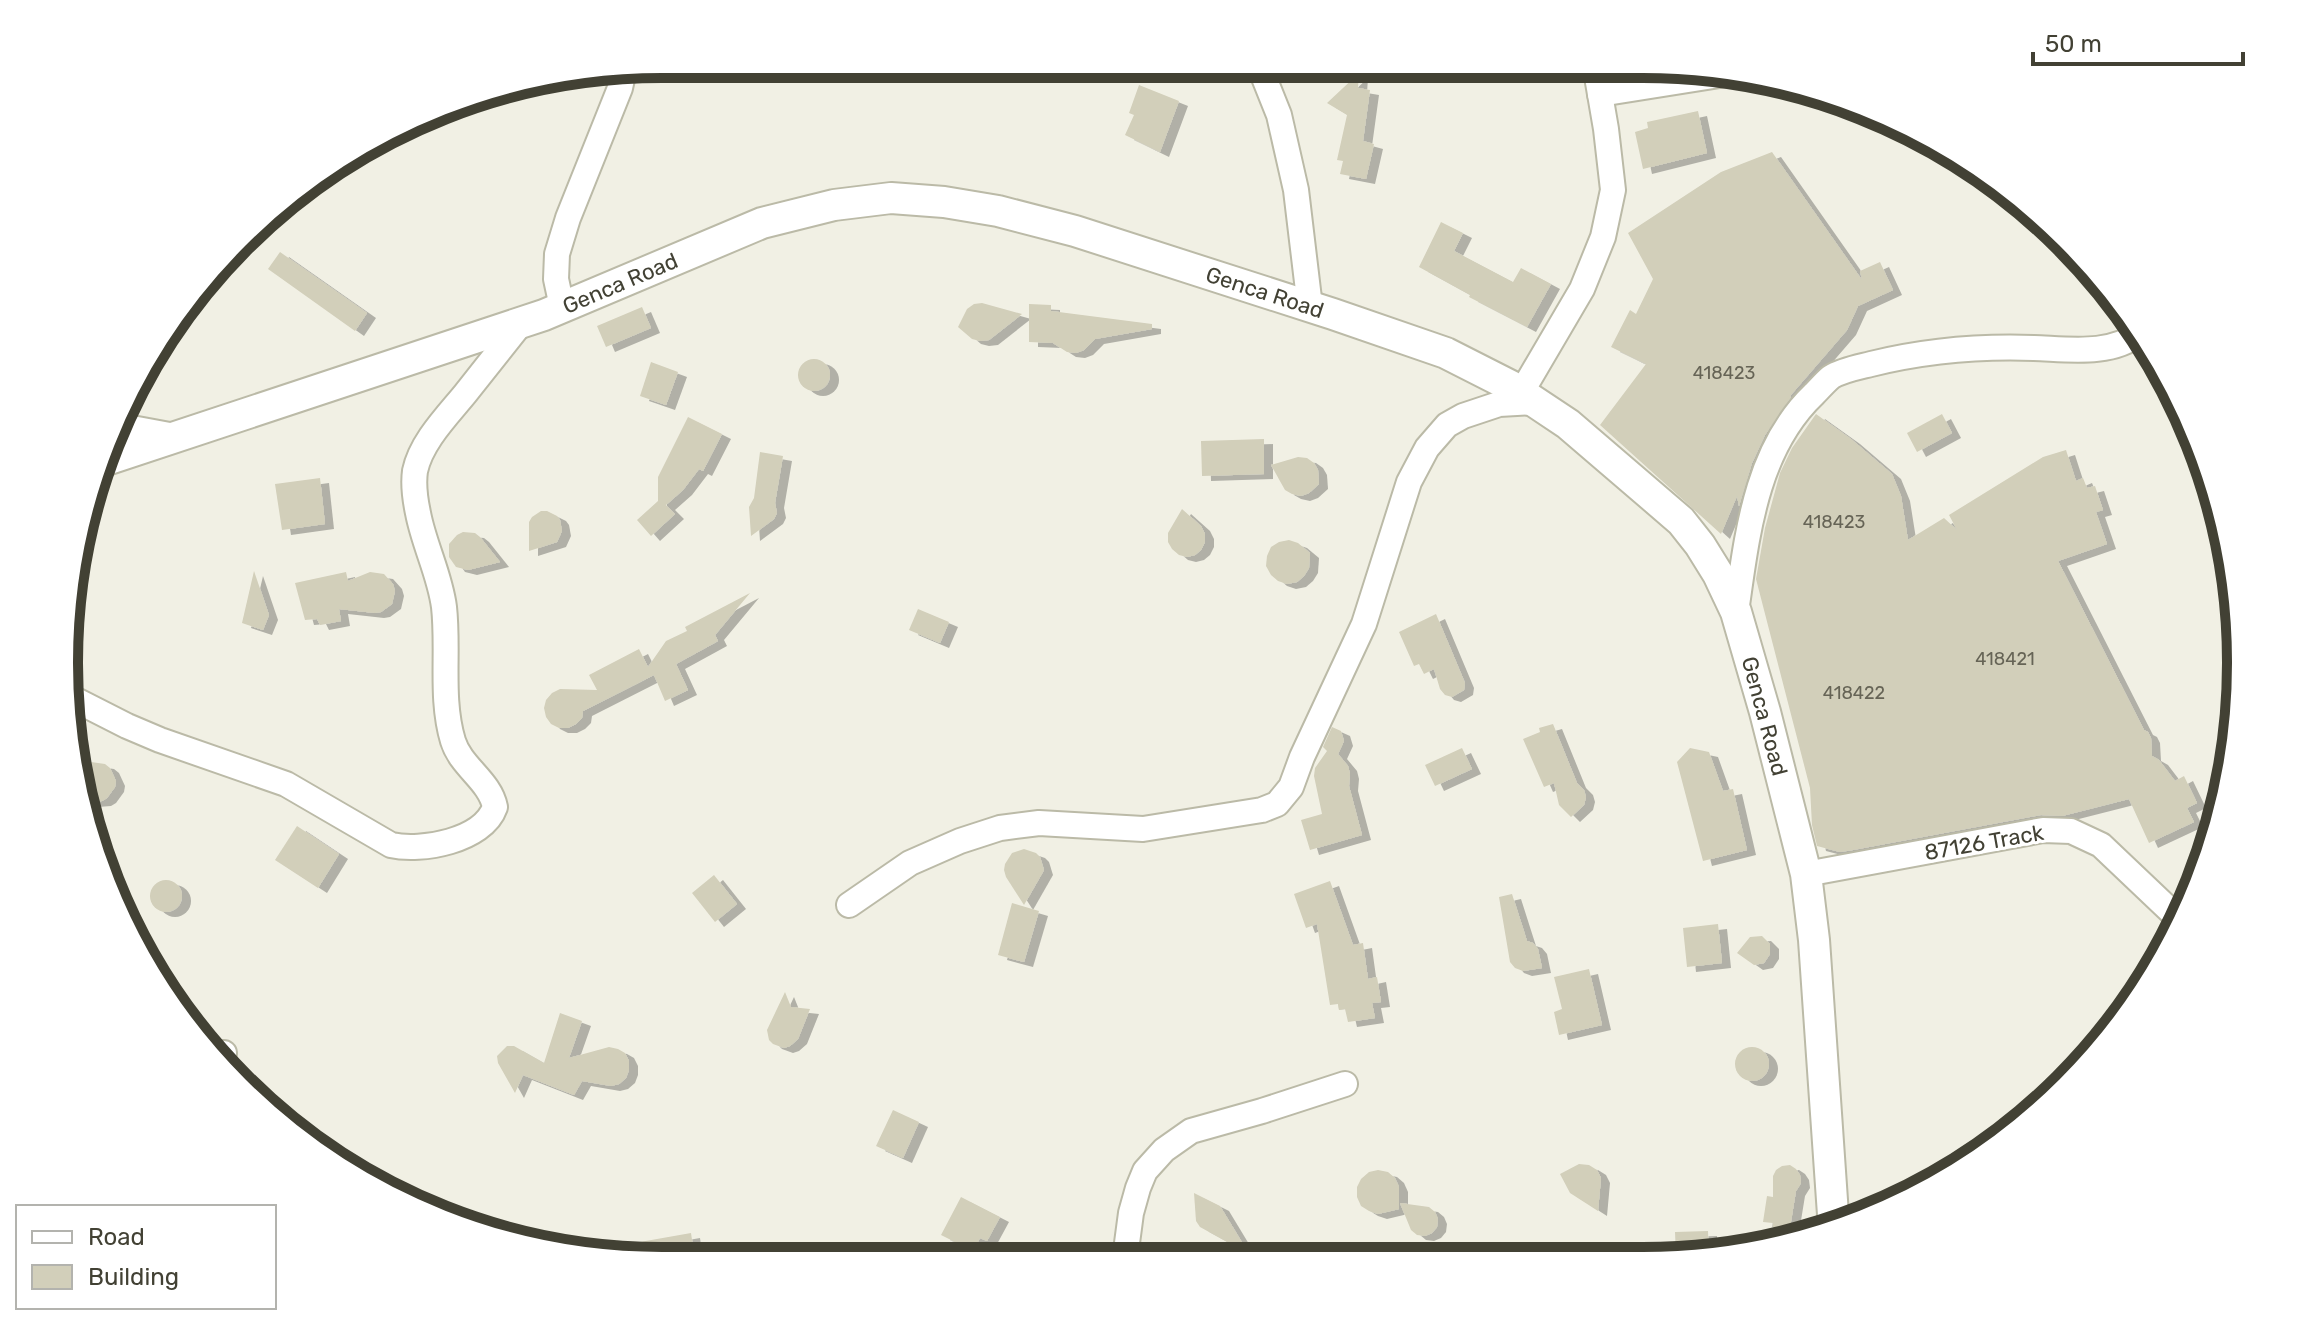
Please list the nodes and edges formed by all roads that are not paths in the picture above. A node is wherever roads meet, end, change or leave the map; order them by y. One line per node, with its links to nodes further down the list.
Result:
1 (1264, 78): 7 (street)
2 (1597, 78): 5 (street)
3 (622, 79): 6 (street)
4 (1689, 80): 5 (street)
5 (1600, 94): 10 (street)
6 (562, 307): 7 (street, Genca Road); 8 (street, Genca Road)
7 (1310, 307): 10 (street, Genca Road)
8 (522, 322): 12 (street, Genca Road); 15 (street)
9 (2130, 341): 14 (street)
10 (1528, 398): 14 (street, Genca Road); 17 (street)
11 (127, 427): 12 (street)
12 (175, 436): 13 (street, Genca Road)
13 (116, 457)
14 (1736, 612): 16 (street, Genca Road)
15 (79, 702)
16 (1806, 874): 18 (street, 87126 Track); 20 (street, Genca Road)
17 (849, 905)
18 (2171, 912)
19 (1345, 1084): 21 (street)
20 (1833, 1215)
21 (1126, 1247)

